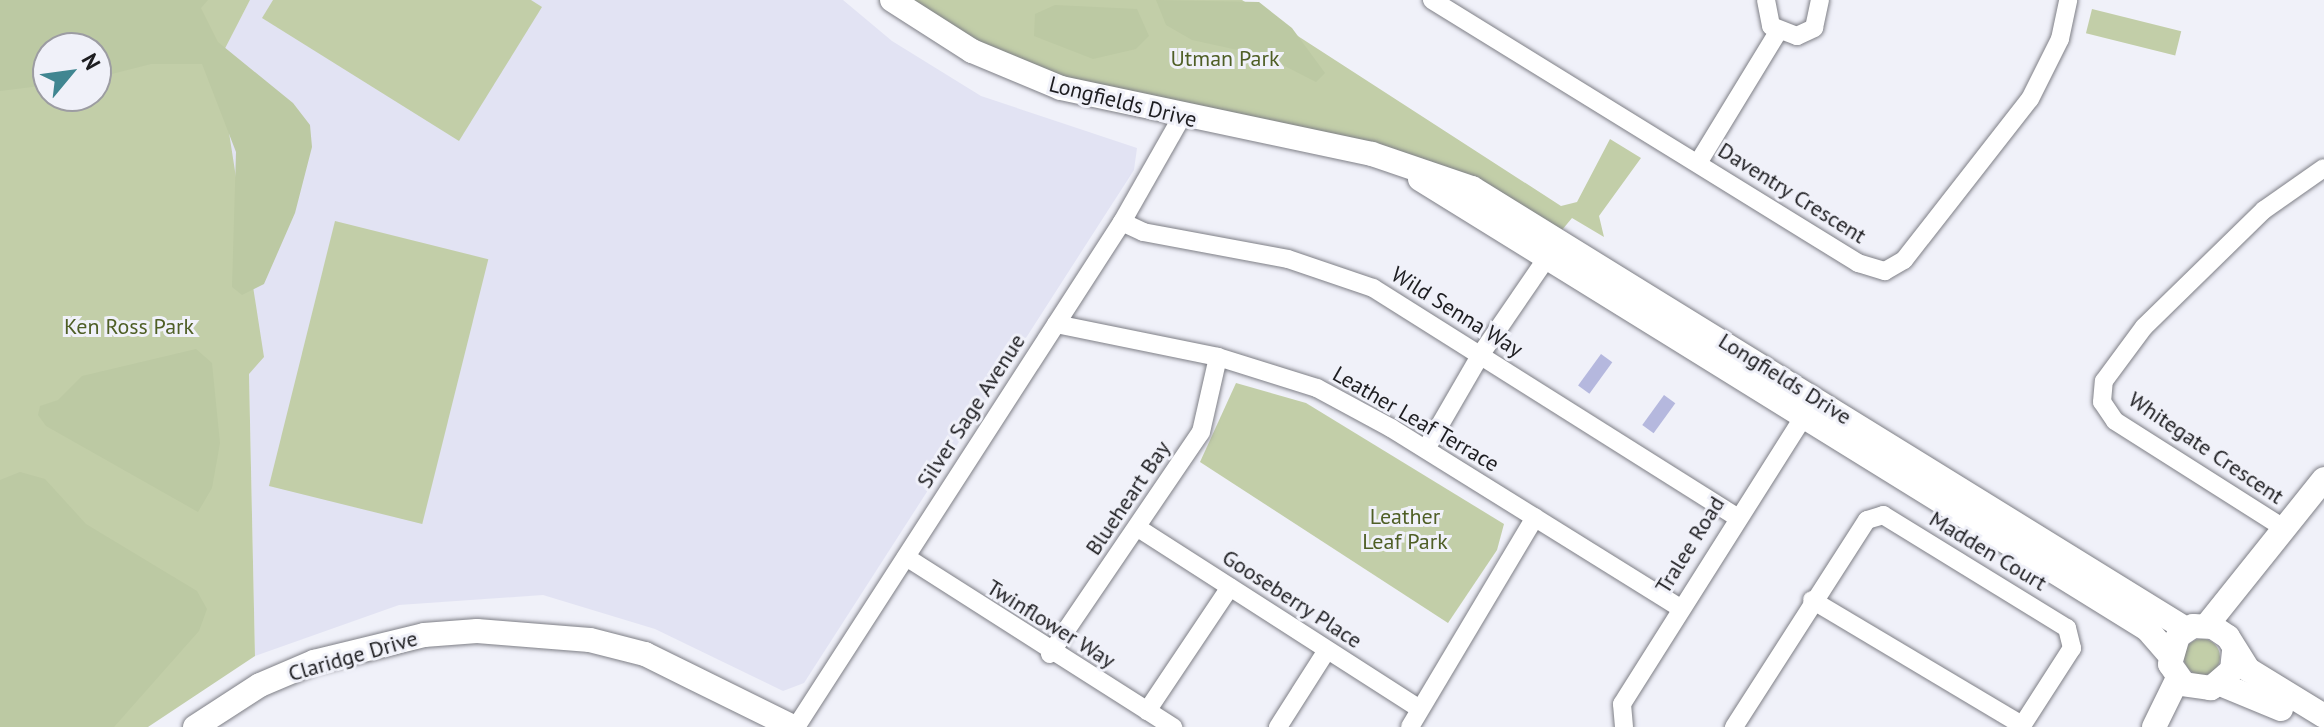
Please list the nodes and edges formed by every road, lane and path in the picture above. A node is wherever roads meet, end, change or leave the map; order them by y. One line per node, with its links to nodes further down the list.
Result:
1 (892, 0): 7 (street, Longfields Drive)
2 (1432, 0): 8 (street, Daventry Crescent)
3 (1766, 0): 6 (street)
4 (1820, 0): 6 (street)
5 (2068, 0): 8 (street, Daventry Crescent)
6 (1778, 32): 8 (street)
7 (1181, 118): 10 (street, Silver Sage Avenue); 11 (street, Longfields Drive)
8 (1698, 163)
9 (2324, 168): 21 (street, Whitegate Crescent)
10 (1122, 222): 12 (street, Silver Sage Avenue); 13 (street, Wild Senna Way)
11 (1553, 249): 13 (street); 15 (street, Longfields Drive); 16 (street, Longfields Drive)
12 (1056, 324): 14 (street, Leather Leaf Terrace); 24 (street, Silver Sage Avenue)
13 (1481, 354): 17 (street); 19 (street, Wild Senna Way)
14 (1218, 357): 17 (street, Leather Leaf Terrace); 22 (street, Blueheart Bay)
15 (1815, 399): 16 (street, Tralee Road); 28 (street, Longfields Drive)
16 (1801, 420): 19 (street, Tralee Road); 32 (street, Longfields Drive)
17 (1426, 449): 20 (street, Leather Leaf Terrace)
18 (2324, 479): 21 (street)
19 (1735, 516): 27 (street, Tralee Road)
20 (1535, 517): 27 (street, Leather Leaf Terrace); 34 (street)
21 (2282, 527): 23 (street)
22 (1138, 528): 25 (street, Gooseberry Place); 31 (street, Blueheart Bay)
23 (2264, 555): 28 (street); 29 (street)
24 (906, 557): 31 (street, Twinflower Way); 40 (street, Silver Sage Avenue)
25 (1230, 587): 30 (street, Gooseberry Place); 35 (street)
26 (1812, 600): 38 (street, Madden Court); 38 (street, Madden Court); 44 (street, Madden Court)
27 (1679, 607): 37 (street, Tralee Road)
28 (2196, 627): 29 (street, Longfields Drive); 32 (street)
29 (2232, 647): 33 (street); 36 (street)
30 (1327, 650): 34 (street, Gooseberry Place); 42 (street)
31 (1050, 654): 35 (street, Twinflower Way)
32 (2174, 666): 33 (street, Longfields Drive); 45 (street)
33 (2211, 687): 46 (street); 47 (street)
34 (1420, 709): 43 (street)
35 (1147, 711): 41 (street, Twinflower Way)
36 (2324, 716)
37 (1623, 725)
38 (2021, 726)
39 (195, 727): 40 (street, Claridge Drive)
40 (794, 727)
41 (1173, 727)
42 (1278, 727)
43 (1410, 727)
44 (1734, 727)
45 (2154, 727)
46 (2165, 727)
47 (2311, 727)

